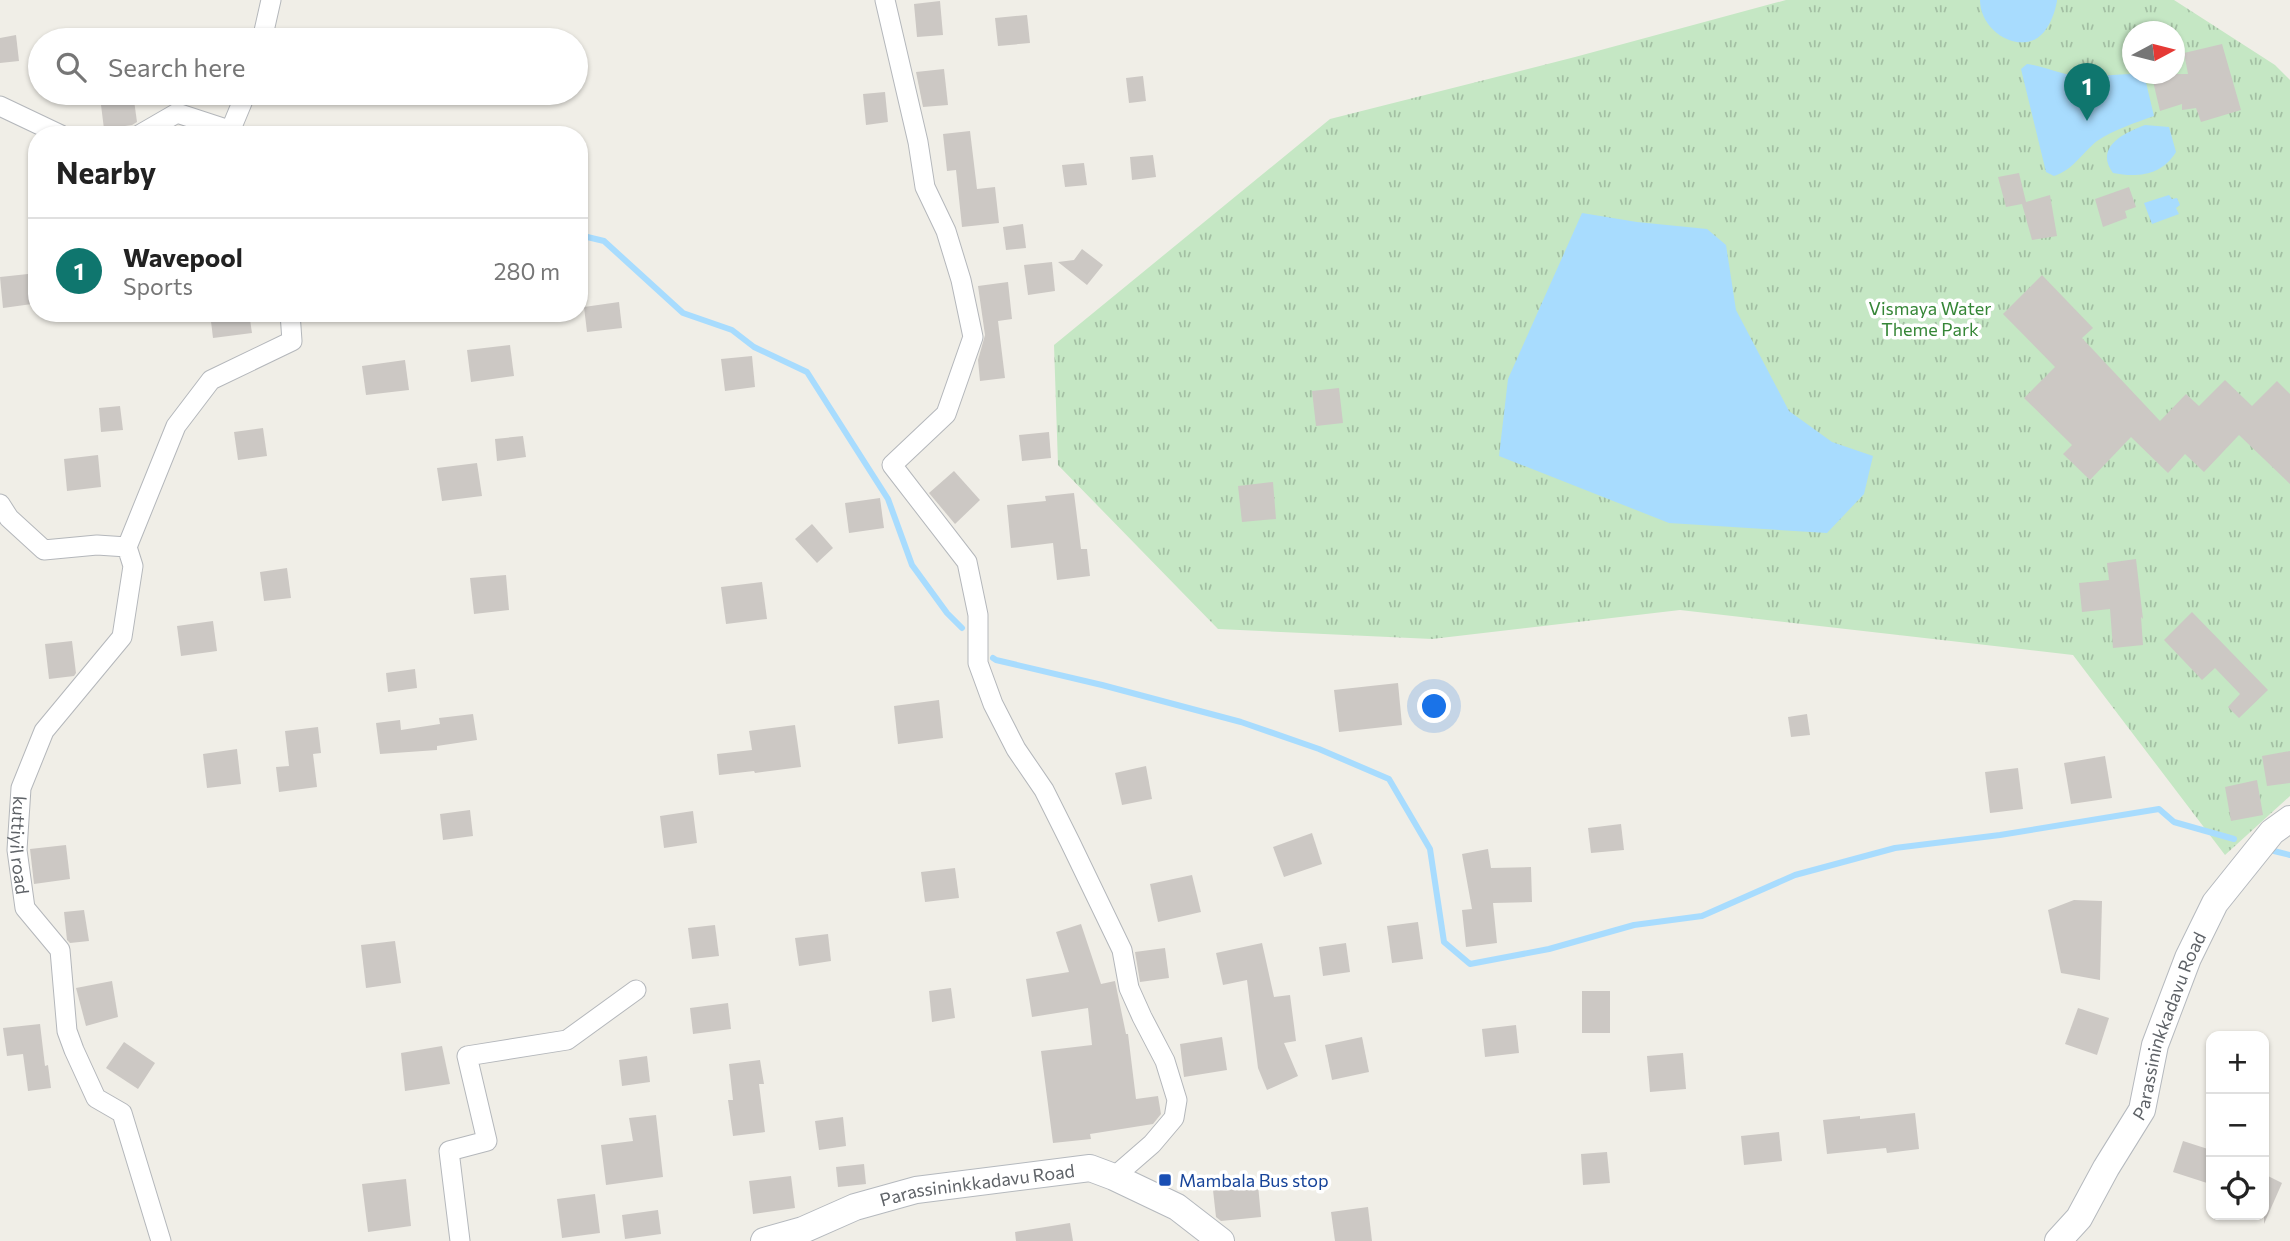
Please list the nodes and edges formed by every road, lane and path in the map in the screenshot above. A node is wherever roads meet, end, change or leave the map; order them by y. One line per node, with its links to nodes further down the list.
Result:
1 (271, 0): 3 (street)
2 (885, 0): 15 (street)
3 (265, 28)
4 (241, 105): 9 (street)
5 (0, 106): 6 (street)
6 (42, 126)
7 (155, 126): 8 (street)
8 (213, 126)
9 (232, 126)
10 (291, 322): 12 (street)
11 (0, 504): 12 (street)
12 (127, 547): 16 (street, kuttiyil road)
13 (2290, 819): 20 (main road, Parassininkkadavu Road)
14 (636, 990): 17 (street)
15 (1114, 1177): 18 (main road, Parassininkkadavu Road); 19 (main road, Parassininkkadavu Road)
16 (161, 1241)
17 (460, 1241)
18 (764, 1241)
19 (1221, 1241)
20 (2058, 1241)

